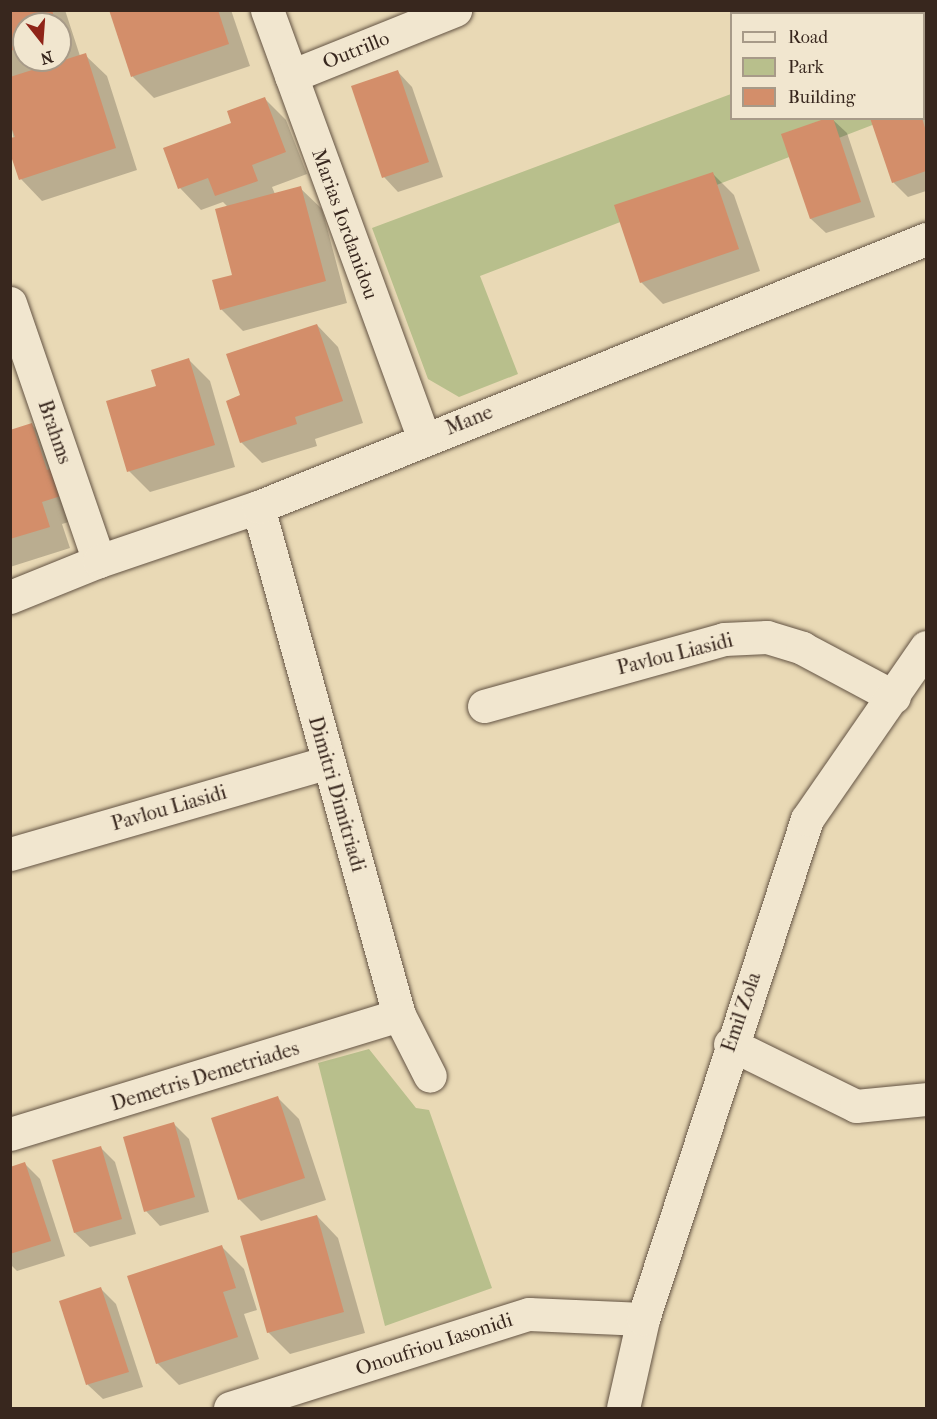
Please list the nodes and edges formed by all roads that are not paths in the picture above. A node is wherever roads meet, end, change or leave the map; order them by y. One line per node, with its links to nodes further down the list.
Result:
1 (267, 10): 3 (street, Marias Iordanidou)
2 (454, 10): 3 (street, Outrillo)
3 (291, 76): 6 (street, Marias Iordanidou)
4 (927, 239): 6 (street, Mane)
5 (10, 303): 8 (street, Brahms)
6 (424, 438): 7 (street, Mane)
7 (258, 507): 8 (street, Mane); 13 (street, Dimitri Dimitriadi)
8 (99, 561): 9 (street, Mane)
9 (10, 597)
10 (927, 647): 11 (street, Emil Zola)
11 (894, 697): 12 (street, Pavlou Liasidi); 16 (street, Emil Zola)
12 (484, 706)
13 (328, 762): 14 (street, Pavlou Liasidi); 15 (street, Dimitri Dimitriadi)
14 (10, 854)
15 (399, 1014): 17 (street, Dimitri Dimitriadi); 19 (street, Demetris Demetriades)
16 (730, 1044): 18 (street); 20 (street, Emil Zola)
17 (430, 1076)
18 (927, 1099)
19 (10, 1134)
20 (643, 1319): 21 (street, Onoufriou Iasonidi); 22 (street, Emil Zola)
21 (230, 1408)
22 (623, 1408)

